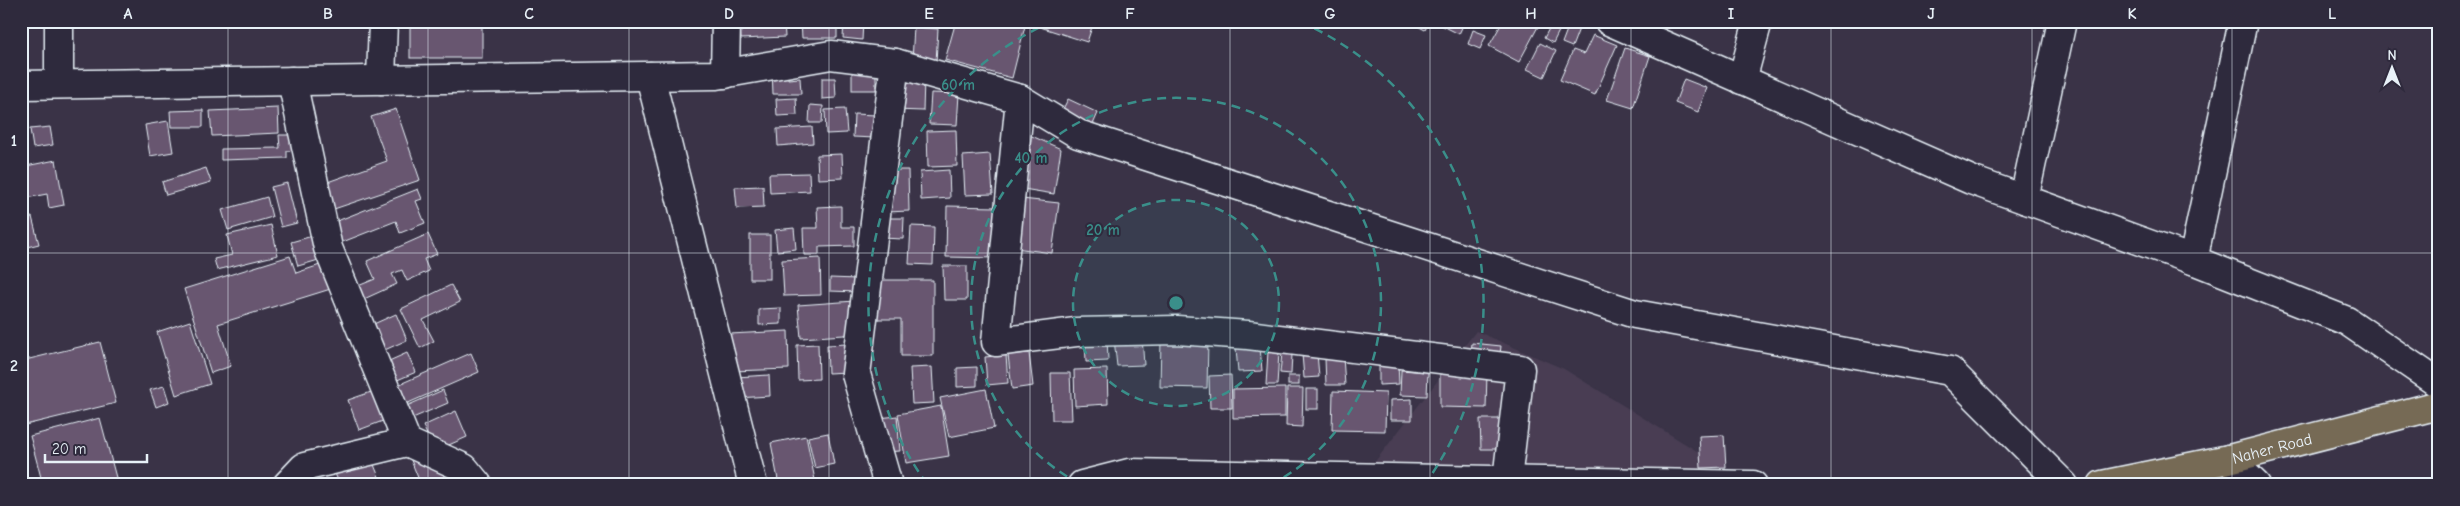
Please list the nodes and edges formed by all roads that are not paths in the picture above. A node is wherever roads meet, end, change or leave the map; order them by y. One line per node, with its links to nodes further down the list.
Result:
1 (59, 21): 14 (street)
2 (383, 21): 11 (street)
3 (726, 21): 9 (street)
4 (1610, 21): 12 (street)
5 (1758, 21): 12 (street)
6 (2062, 21): 17 (street)
7 (2243, 21): 18 (street)
8 (895, 63): 9 (street); 16 (street); 28 (street)
9 (725, 74): 10 (street)
10 (650, 76): 11 (street); 27 (street)
11 (381, 80): 13 (street)
12 (1742, 80): 17 (street)
13 (292, 81): 14 (street); 21 (street)
14 (59, 84): 15 (street)
15 (21, 85)
16 (1020, 99): 23 (street); 31 (street)
17 (2024, 199): 18 (street)
18 (2193, 260): 19 (street)
19 (2439, 384)
20 (2439, 405): 22 (main road, Naher Road)
21 (408, 442): 25 (street); 26 (street)
22 (2229, 459): 32 (main road, Naher Road); 33 (street)
23 (1507, 480): 24 (street); 30 (street)
24 (1318, 481): 29 (street)
25 (287, 485)
26 (478, 485)
27 (754, 485)
28 (888, 485)
29 (1082, 485)
30 (1753, 485)
31 (2064, 485)
32 (2102, 485)
33 (2256, 485)

